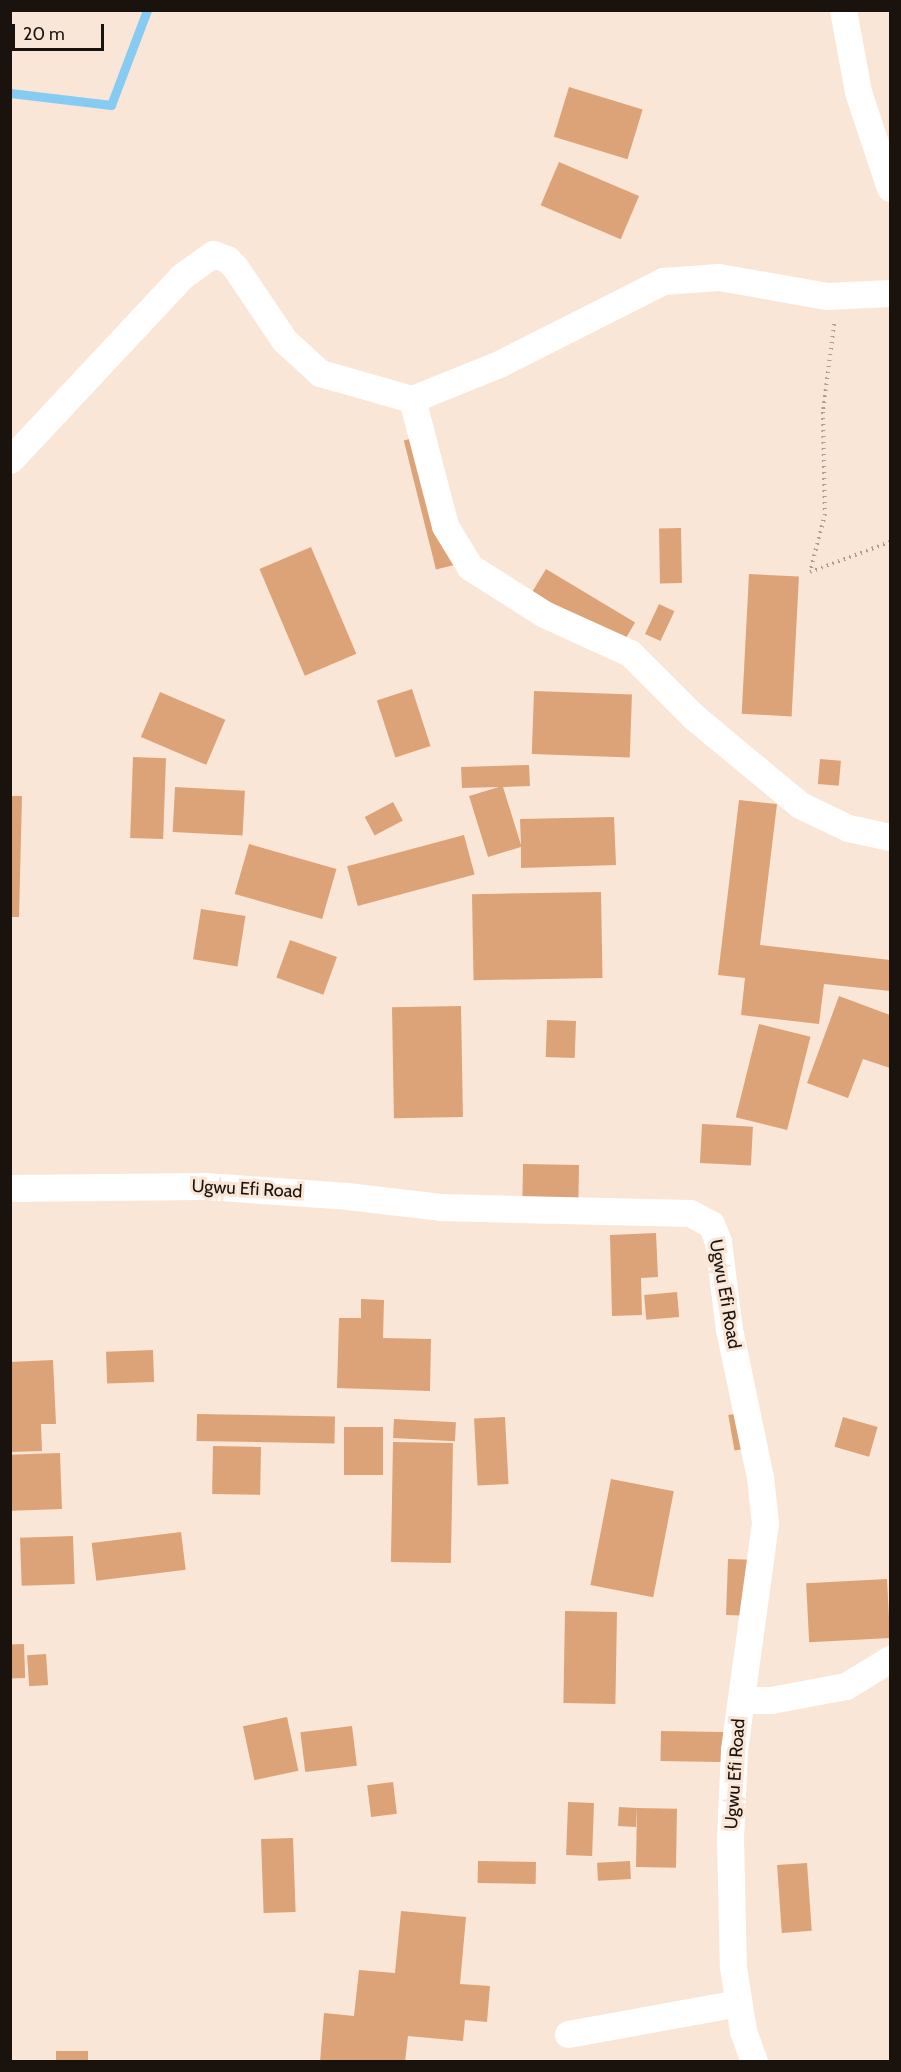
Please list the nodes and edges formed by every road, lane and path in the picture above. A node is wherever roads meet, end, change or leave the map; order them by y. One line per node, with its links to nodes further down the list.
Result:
1 (843, 10): 2 (street)
2 (891, 188)
3 (891, 292): 4 (street)
4 (839, 296): 5 (street); 7 (path)
5 (412, 399): 6 (street); 8 (street)
6 (10, 460)
7 (891, 542)
8 (891, 837)
9 (10, 1188): 11 (street, Ugwu Efi Road)
10 (891, 1659): 11 (street)
11 (741, 1700): 12 (street, Ugwu Efi Road)
12 (738, 2003): 13 (street); 14 (street, Ugwu Efi Road)
13 (568, 2034)
14 (754, 2061)

